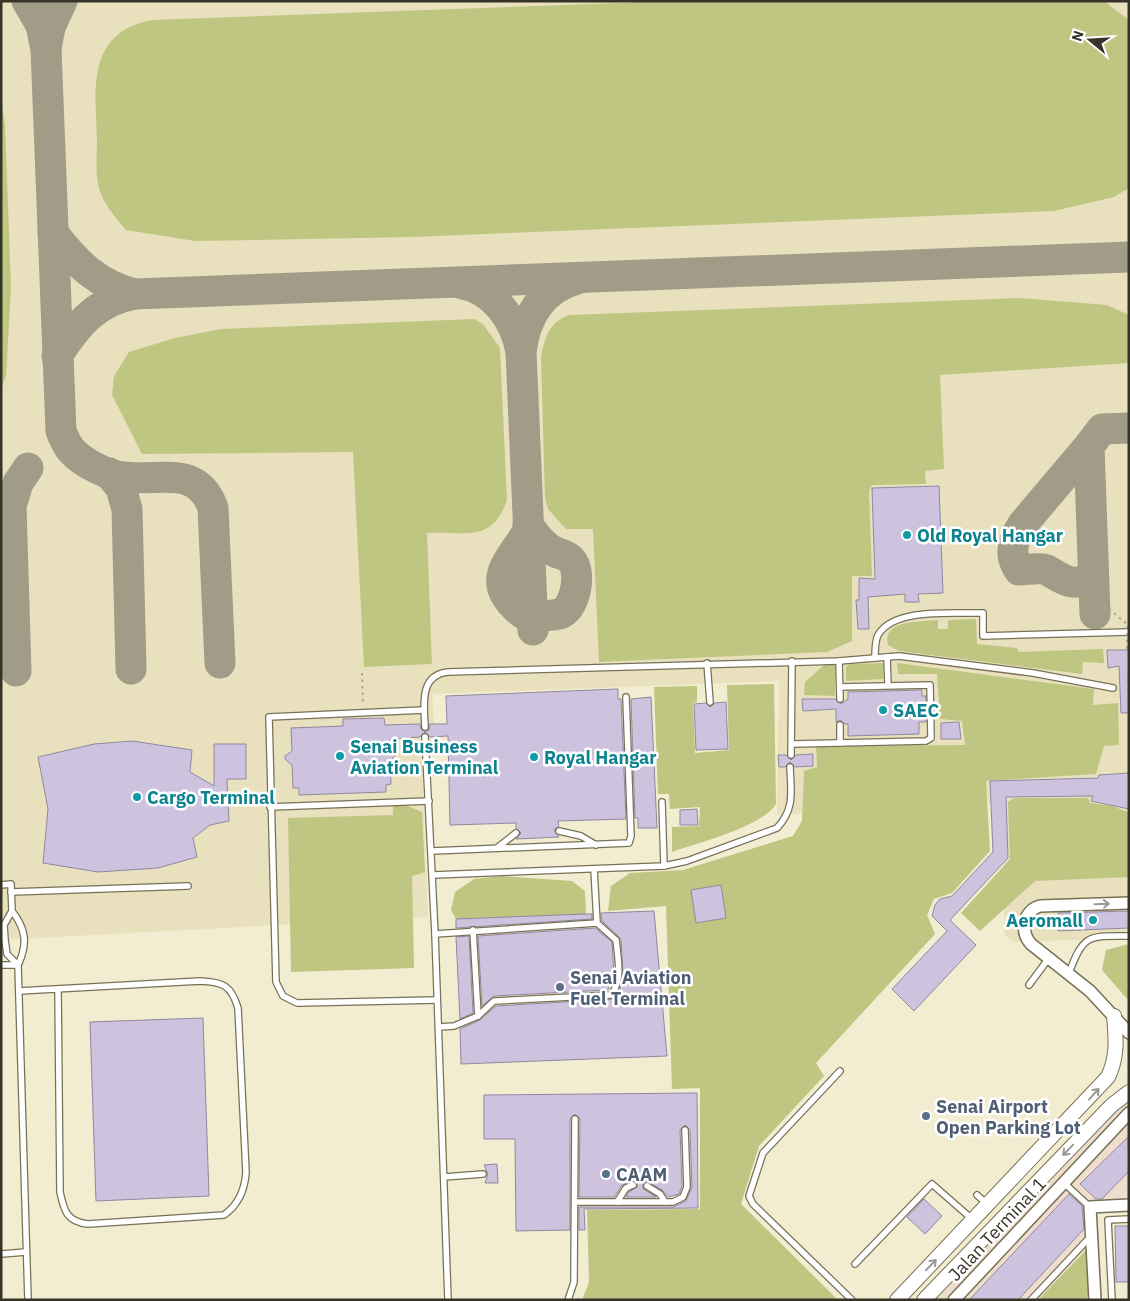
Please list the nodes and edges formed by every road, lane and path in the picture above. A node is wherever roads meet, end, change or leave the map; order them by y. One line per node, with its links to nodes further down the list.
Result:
1 (1104, 604): 3 (path, bridge)
2 (1129, 632): 5 (lane)
3 (1127, 650)
4 (887, 657): 5 (lane); 10 (lane); 12 (lane)
5 (875, 658): 7 (lane)
6 (792, 661): 7 (lane); 8 (lane); 22 (lane)
7 (839, 661): 11 (lane)
8 (707, 664): 15 (lane); 16 (lane)
9 (362, 673): 17 (path)
10 (888, 685): 11 (lane); 21 (lane)
11 (840, 687): 14 (lane)
12 (1113, 688)
13 (626, 697): 30 (lane)
14 (840, 699)
15 (710, 702)
16 (424, 710): 17 (lane); 19 (lane)
17 (363, 711): 27 (lane)
18 (840, 724): 21 (lane)
19 (425, 727)
20 (425, 737): 25 (lane)
21 (840, 743): 22 (lane)
22 (792, 744): 23 (lane)
23 (791, 755)
24 (790, 767): 33 (lane)
25 (430, 801): 27 (lane); 32 (lane)
26 (662, 802): 33 (lane)
27 (270, 807): 52 (lane)
28 (559, 831): 30 (lane)
29 (516, 833): 31 (lane)
30 (596, 845): 31 (lane)
31 (497, 848): 32 (lane)
32 (432, 851): 35 (lane)
33 (664, 866): 34 (lane)
34 (594, 869): 35 (lane); 41 (lane)
35 (433, 875): 43 (lane)
36 (1, 885): 38 (lane)
37 (188, 886): 38 (lane)
38 (11, 892): 40 (lane)
39 (1129, 903): 45 (street, one-way to 39)
40 (12, 911): 47 (lane); 47 (lane)
41 (597, 923): 42 (lane); 53 (lane)
42 (473, 930): 43 (lane); 53 (lane)
43 (435, 934): 52 (lane)
44 (1129, 936): 48 (lane)
45 (1049, 958): 48 (street); 49 (lane)
46 (1, 965): 47 (lane)
47 (18, 965): 51 (lane)
48 (1069, 973): 54 (street)
49 (1029, 985)
50 (58, 989): 50 (lane); 51 (lane)
51 (19, 990): 79 (lane)
52 (437, 1000): 55 (lane)
53 (478, 1016): 55 (lane)
54 (1114, 1016): 56 (street); 71 (street, one-way to 54)
55 (439, 1027): 63 (lane)
56 (1129, 1033)
57 (840, 1071): 86 (lane)
58 (1129, 1092): 74 (street, one-way to 74)
59 (1129, 1113): 64 (street, Jalan Terminal 1)
60 (575, 1119): 68 (lane)
61 (685, 1130): 70 (lane)
62 (483, 1174): 63 (lane)
63 (444, 1177): 84 (lane)
64 (1064, 1183): 73 (lane); 88 (street, Jalan Terminal 1)
65 (633, 1186): 69 (lane)
66 (647, 1186): 70 (lane)
67 (977, 1195): 71 (lane)
68 (575, 1202): 69 (lane); 85 (lane)
69 (617, 1202): 70 (lane)
70 (665, 1202)
71 (988, 1205): 74 (street); 76 (street)
72 (1129, 1206): 73 (street)
73 (1090, 1207): 78 (street)
74 (1003, 1218): 77 (street)
75 (1129, 1218): 91 (lane)
76 (973, 1220): 77 (street); 81 (lane); 87 (street, one-way to 76)
77 (987, 1234): 82 (street)
78 (1091, 1236): 89 (lane); 90 (street)
79 (26, 1252): 80 (lane); 83 (lane)
80 (1, 1254)
81 (855, 1264)
82 (928, 1298)
83 (28, 1300)
84 (448, 1300)
85 (568, 1300)
86 (852, 1300)
87 (897, 1300)
88 (954, 1300)
89 (1031, 1300)
90 (1095, 1300)
91 (1112, 1300)

